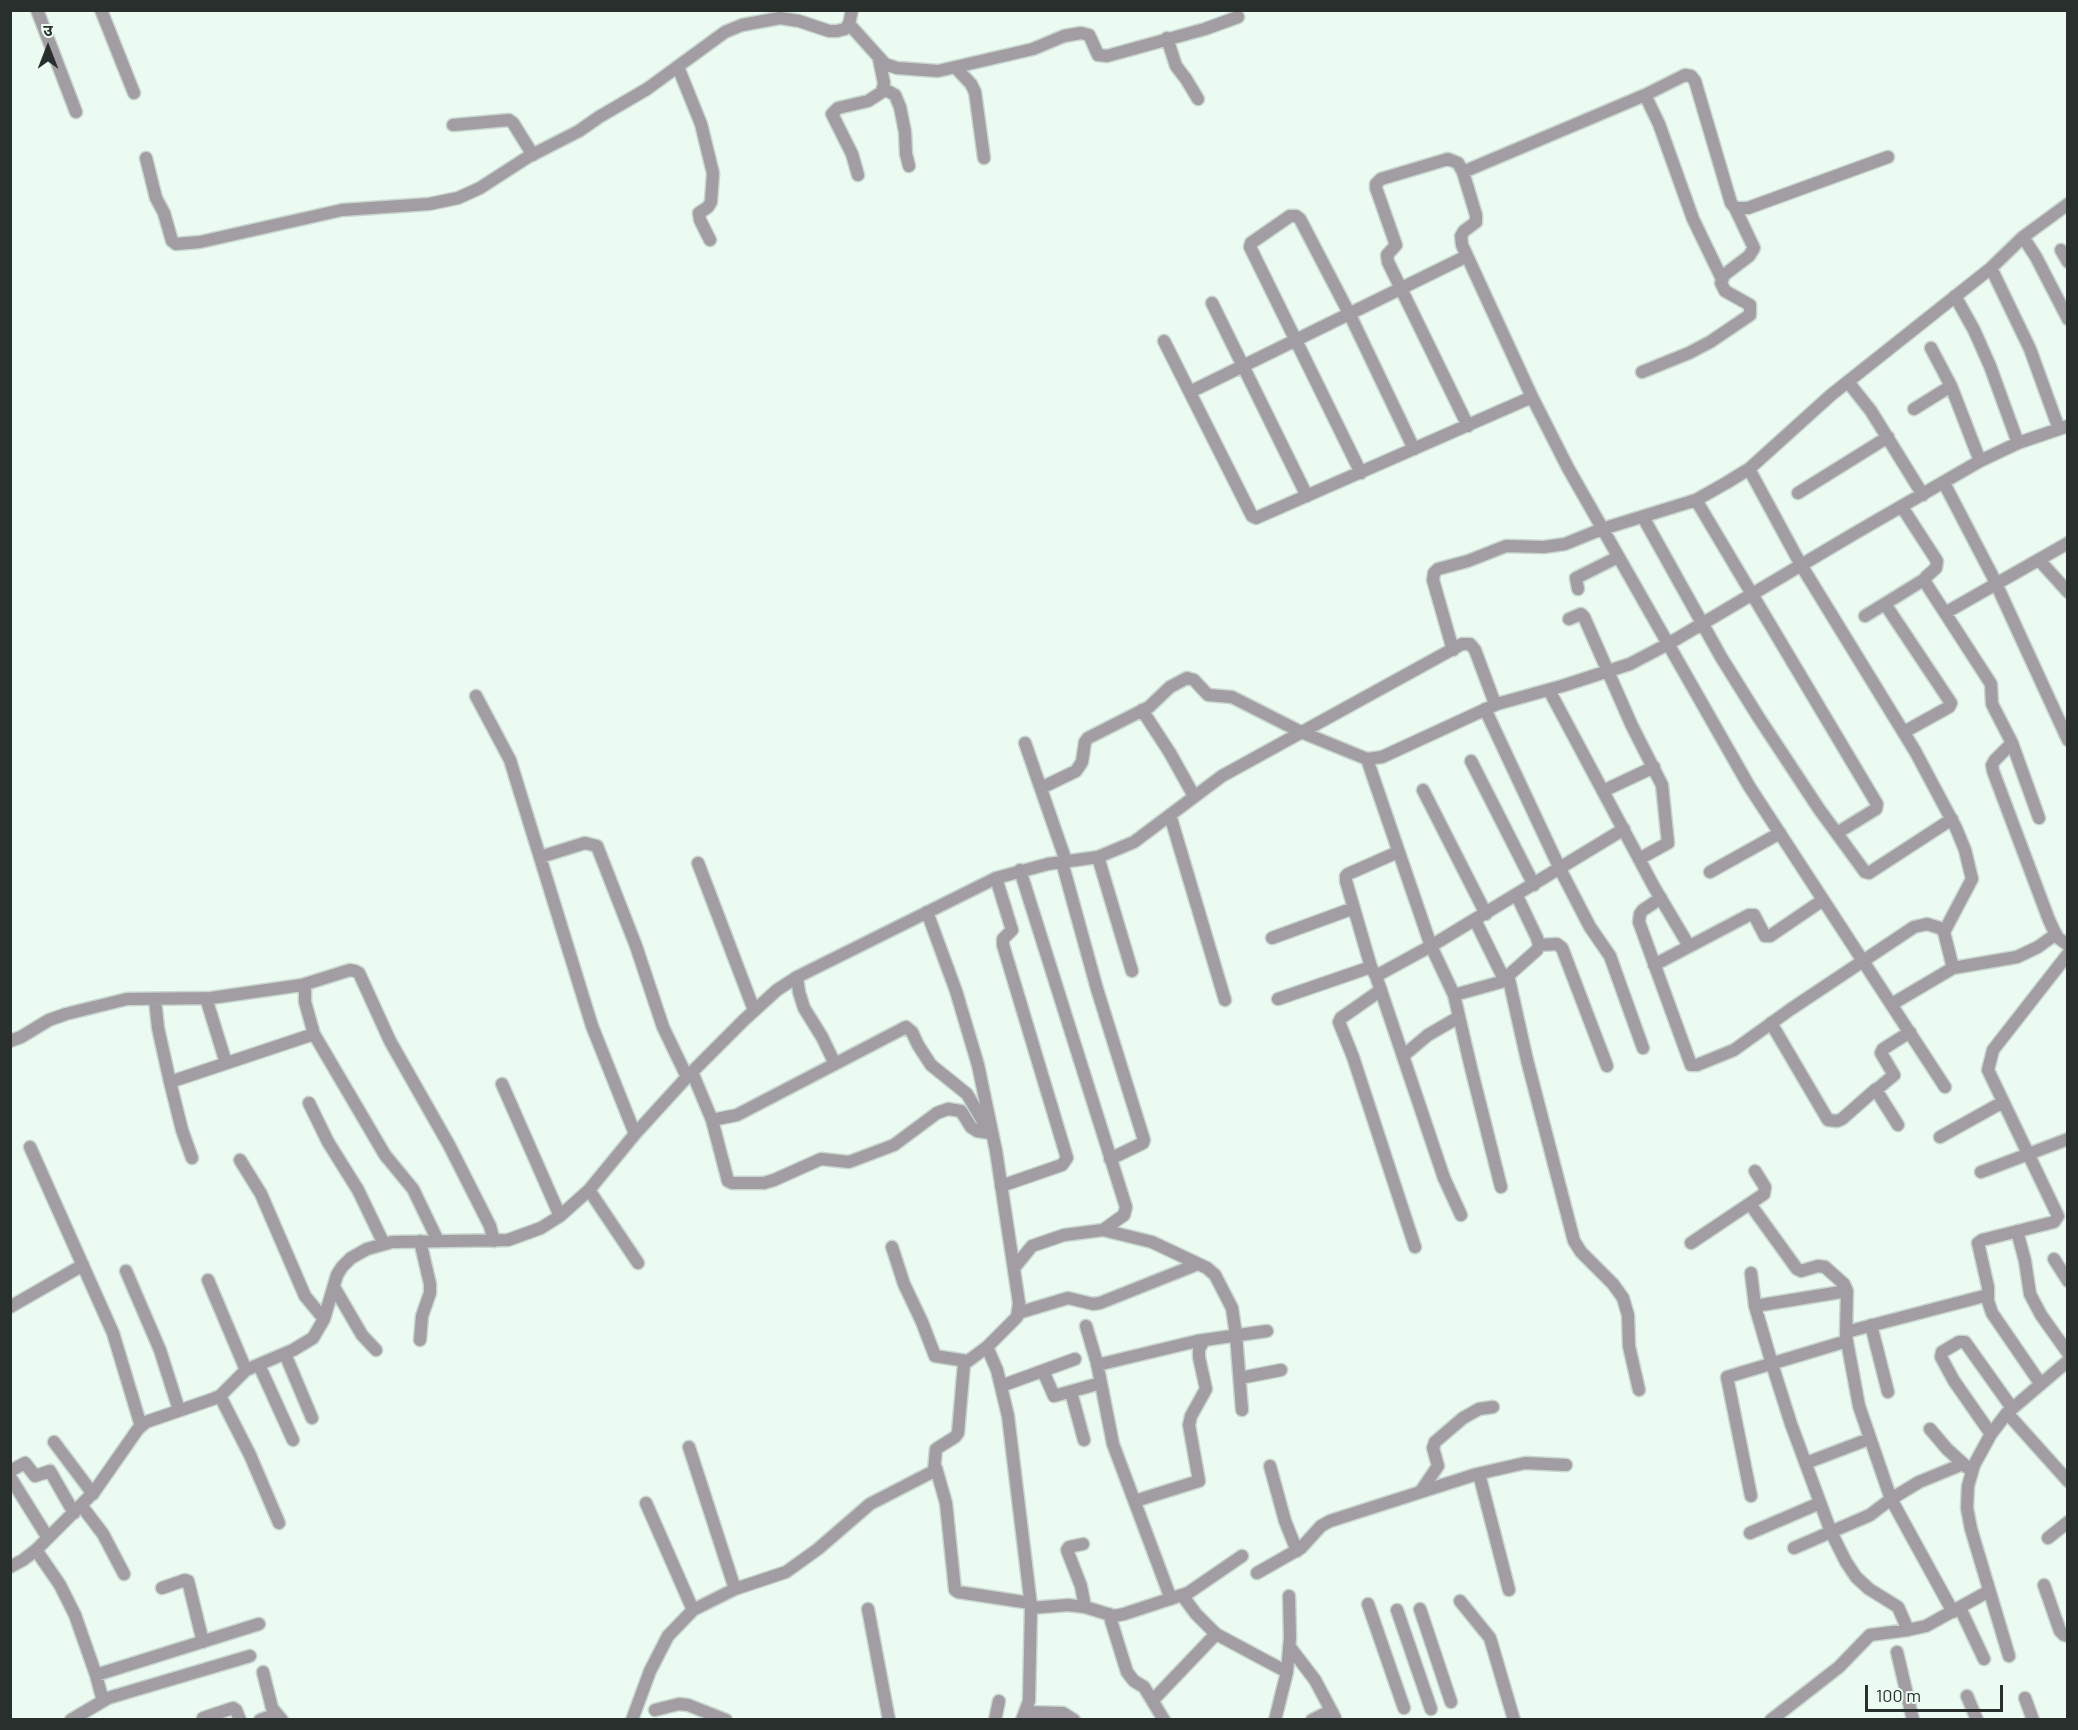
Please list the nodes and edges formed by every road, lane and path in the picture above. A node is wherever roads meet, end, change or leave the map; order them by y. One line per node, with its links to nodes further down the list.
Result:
1 (100, 10): 11 (street)
2 (852, 10): 5 (street)
3 (38, 11): 14 (street)
4 (1239, 17): 6 (street)
5 (849, 24): 7 (street); 8 (street)
6 (1167, 38): 9 (street); 13 (street)
7 (879, 59): 9 (street); 10 (street)
8 (678, 67): 16 (street); 26 (street)
9 (956, 68): 19 (street)
10 (884, 88): 20 (street); 22 (street)
11 (135, 93)
12 (1645, 95): 21 (street); 24 (street); 31 (street)
13 (1198, 99)
14 (76, 112)
15 (453, 125): 16 (street)
16 (533, 155): 18 (street)
17 (1888, 157): 24 (street)
18 (146, 158)
19 (984, 158)
20 (909, 166)
21 (1462, 172): 28 (street); 32 (street)
22 (858, 175)
23 (2067, 204): 25 (street)
24 (1735, 208): 31 (street)
25 (2023, 237): 30 (street); 36 (street)
26 (710, 240)
27 (2061, 250): 29 (street)
28 (1467, 256): 32 (street); 45 (street)
29 (2067, 262)
30 (1990, 268): 33 (street); 48 (street)
31 (1722, 279): 41 (street)
32 (1402, 288): 35 (street); 47 (street)
33 (1956, 296): 42 (street); 50 (street)
34 (1212, 303): 40 (street)
35 (1350, 315): 37 (street); 37 (street); 51 (street)
36 (2067, 319)
37 (1297, 340): 40 (street); 54 (street)
38 (1164, 341): 44 (street)
39 (1931, 348): 43 (street)
40 (1243, 366): 44 (street); 58 (street)
41 (1642, 372)
42 (1848, 382): 49 (street); 53 (street)
43 (1951, 386): 46 (street); 52 (street)
44 (1190, 392): 58 (street)
45 (1532, 397): 47 (street); 62 (street)
46 (1914, 409)
47 (1468, 426): 51 (street)
48 (2063, 428): 50 (street)
49 (1888, 437): 56 (street); 57 (street)
50 (2018, 443): 52 (street)
51 (1414, 450): 54 (street)
52 (1980, 461): 55 (street)
53 (1749, 469): 59 (street); 66 (street)
54 (1361, 473): 58 (street)
55 (1944, 483): 57 (street); 68 (street)
56 (1798, 492)
57 (1923, 495): 60 (street)
58 (1307, 496)
59 (1696, 500): 61 (street); 71 (street)
60 (1902, 507): 66 (street); 67 (street)
61 (1642, 517): 62 (street); 76 (street)
62 (1602, 529): 64 (street); 78 (street)
63 (2067, 543): 65 (street)
64 (1618, 557): 69 (street); 77 (street)
65 (2039, 560): 68 (street); 70 (street)
66 (1801, 565): 71 (street); 86 (street)
67 (1925, 579): 72 (street); 73 (street)
68 (1996, 583): 73 (street); 87 (street)
69 (1578, 589)
70 (2067, 592)
71 (1752, 594): 76 (street); 101 (street)
72 (1885, 604): 74 (street); 86 (street)
73 (1945, 613): 89 (street)
74 (1865, 616)
75 (1569, 619): 79 (street)
76 (1702, 624): 77 (street); 101 (street)
77 (1668, 644): 79 (street); 102 (street)
78 (1453, 650): 82 (street); 85 (street)
79 (1607, 672): 80 (street); 92 (street)
80 (1549, 690): 82 (street); 95 (street)
81 (476, 696): 104 (street)
82 (1497, 704): 84 (street)
83 (1142, 710): 85 (street); 93 (street); 96 (street)
84 (1485, 710): 90 (street); 109 (street)
85 (1301, 732): 90 (street); 96 (street)
86 (1904, 732): 99 (street)
87 (2067, 740)
88 (1025, 743): 93 (street)
89 (2012, 743): 98 (street); 121 (street)
90 (1366, 759): 103 (street)
91 (1472, 761): 113 (street)
92 (1654, 767): 95 (street); 106 (street)
93 (1041, 788): 107 (street)
94 (1423, 790): 119 (street)
95 (1603, 791): 100 (street)
96 (1194, 796): 97 (street)
97 (1170, 815): 105 (street); 141 (street)
98 (2039, 818)
99 (1952, 819): 101 (street); 120 (street)
100 (1624, 829): 106 (street); 109 (street)
101 (1837, 833)
102 (1780, 834): 111 (street); 116 (street)
103 (1398, 852): 117 (street); 125 (street)
104 (540, 856): 154 (street); 163 (street)
105 (1098, 857): 107 (street); 131 (street)
106 (1639, 859): 115 (street)
107 (1064, 862): 110 (street); 170 (street)
108 (698, 863): 143 (street)
109 (1560, 869): 113 (street); 149 (street)
110 (1020, 870): 112 (street); 170 (street)
111 (1710, 872)
112 (996, 878): 118 (street); 174 (street)
113 (1534, 885): 114 (street)
114 (1517, 896): 119 (street); 123 (street)
115 (1661, 898): 126 (street); 129 (street)
116 (1823, 900): 126 (street); 128 (street)
117 (1354, 908): 122 (street); 132 (street)
118 (927, 912): 133 (street); 164 (street)
119 (1480, 917): 125 (street); 134 (street)
120 (1944, 933): 128 (street); 130 (street)
121 (2056, 934): 124 (street); 130 (street)
122 (1272, 939)
123 (1539, 945): 134 (street); 153 (street)
124 (2067, 945)
125 (1431, 946): 132 (street); 137 (street)
126 (1689, 946): 129 (street)
127 (2067, 954): 160 (street)
128 (1863, 960): 142 (street); 145 (street)
129 (1654, 965): 145 (street)
130 (1953, 968): 142 (street)
131 (1132, 971)
132 (1374, 972): 136 (street); 140 (street)
133 (797, 977): 143 (street); 152 (street)
134 (1506, 977): 137 (street); 229 (street)
135 (305, 984): 138 (street); 147 (street); 184 (street)
136 (1381, 990): 150 (street); 189 (street)
137 (1454, 995): 144 (street)
138 (206, 998): 139 (street); 151 (street)
139 (155, 999): 148 (street); 155 (street)
140 (1278, 999)
141 (1225, 1000)
142 (1892, 1004): 146 (street)
143 (754, 1010): 154 (street)
144 (1459, 1017): 150 (street); 175 (street)
145 (1771, 1023): 158 (street)
146 (1910, 1032): 157 (street); 158 (street)
147 (314, 1034): 151 (street); 185 (street)
148 (10, 1041)
149 (1643, 1048)
150 (1403, 1056): 178 (street)
151 (226, 1064): 155 (street)
152 (835, 1064): 161 (street); 164 (street)
153 (1607, 1066)
154 (689, 1074): 161 (street); 163 (street)
155 (170, 1082): 169 (street)
156 (502, 1084): 180 (street)
157 (1945, 1088)
158 (1876, 1089): 162 (street)
159 (309, 1102): 187 (street)
160 (2003, 1102): 165 (street); 168 (street)
161 (712, 1120): 164 (street)
162 (1898, 1125)
163 (635, 1134): 176 (street)
164 (992, 1137): 174 (street)
165 (1940, 1137)
166 (2067, 1139): 168 (street)
167 (30, 1147): 193 (street)
168 (2029, 1154): 173 (street); 179 (street)
169 (192, 1158)
170 (1110, 1159): 181 (street)
171 (240, 1160): 205 (street)
172 (1755, 1171): 177 (street)
173 (1981, 1172)
174 (1002, 1186): 194 (street)
175 (1501, 1187)
176 (589, 1190): 180 (street); 191 (street)
177 (1750, 1204): 186 (street); 200 (street)
178 (1461, 1215)
179 (2062, 1215): 182 (street)
180 (560, 1216): 184 (street)
181 (1103, 1230): 192 (street); 194 (street)
182 (2017, 1231): 201 (street); 218 (street)
183 (420, 1241): 185 (street); 187 (street); 211 (street)
184 (494, 1241): 185 (street)
185 (438, 1242)
186 (1691, 1243)
187 (384, 1244): 199 (street)
188 (892, 1247): 217 (street)
189 (1415, 1247)
190 (2054, 1259): 198 (street)
191 (638, 1263)
192 (1198, 1264): 204 (street); 209 (street)
193 (83, 1265): 203 (street); 238 (street)
194 (1014, 1268): 204 (street)
195 (126, 1271): 234 (street)
196 (1751, 1273): 202 (street)
197 (208, 1280): 222 (street)
198 (2067, 1281)
199 (334, 1287): 205 (street); 214 (street)
200 (1847, 1292): 202 (street); 210 (street)
201 (1988, 1294): 206 (street); 227 (street)
202 (1755, 1306): 219 (street)
203 (10, 1307)
204 (1018, 1313): 213 (street)
205 (324, 1319): 215 (street)
206 (1871, 1325): 210 (street); 231 (street)
207 (1086, 1326): 221 (street)
208 (1267, 1330): 209 (street)
209 (1236, 1335): 212 (street); 225 (street)
210 (1846, 1337): 219 (street); 241 (street)
211 (420, 1340)
212 (1204, 1340): 221 (street); 259 (street)
213 (987, 1347): 217 (street); 228 (street)
214 (376, 1350)
215 (285, 1354): 220 (street); 237 (street)
216 (1075, 1359): 224 (street)
217 (967, 1361): 249 (street)
218 (2067, 1361): 227 (street)
219 (1772, 1364): 246 (street); 257 (street)
220 (258, 1365): 222 (street); 242 (street)
221 (1097, 1365): 226 (street)
222 (246, 1370): 232 (street)
223 (1281, 1370): 225 (street)
224 (1043, 1371): 228 (street); 230 (street)
225 (1240, 1378): 235 (street)
226 (1101, 1383): 230 (street); 259 (street)
227 (2040, 1383): 236 (street)
228 (1002, 1386): 286 (street)
229 (1639, 1390)
230 (1071, 1392): 243 (street)
231 (1888, 1392)
232 (220, 1396): 234 (street); 264 (street)
233 (1493, 1407): 255 (street)
234 (178, 1410): 238 (street)
235 (1242, 1410)
236 (2009, 1410): 240 (street); 240 (street); 254 (street)
237 (312, 1418)
238 (141, 1426): 256 (street)
239 (1930, 1429): 250 (street)
240 (1991, 1434): 250 (street)
241 (1869, 1439): 246 (street); 258 (street)
242 (293, 1440)
243 (1084, 1440)
244 (54, 1442): 256 (street)
245 (688, 1447): 279 (street)
246 (1806, 1464): 261 (street)
247 (1566, 1465): 252 (street)
248 (1270, 1466): 272 (street)
249 (936, 1468): 279 (street); 286 (street)
250 (1967, 1468): 258 (street); 281 (street)
251 (10, 1471): 262 (street)
252 (1479, 1474): 255 (street); 280 (street)
253 (10, 1477): 267 (street)
254 (2067, 1481)
255 (1421, 1491): 272 (street)
256 (93, 1494): 262 (street)
257 (1750, 1496)
258 (1891, 1499): 265 (street); 292 (street)
259 (1135, 1501): 283 (street)
260 (646, 1503): 290 (street)
261 (1820, 1503): 265 (street); 266 (street)
262 (78, 1509): 267 (street); 276 (street)
263 (2067, 1522): 268 (street)
264 (279, 1523)
265 (1831, 1532): 270 (street); 295 (street)
266 (1750, 1533)
267 (48, 1538): 271 (street)
268 (2048, 1538)
269 (1083, 1544): 287 (street)
270 (1794, 1548)
271 (36, 1550): 274 (street); 306 (street)
272 (1297, 1551): 275 (street)
273 (1242, 1556): 283 (street)
274 (10, 1567)
275 (1257, 1573)
276 (124, 1574)
277 (2044, 1585): 297 (street)
278 (162, 1588): 298 (street)
279 (735, 1589): 290 (street)
280 (1509, 1590)
281 (1989, 1591): 292 (street); 302 (street)
282 (1289, 1596): 299 (street)
283 (1177, 1597): 293 (street); 296 (street)
284 (1460, 1601): 331 (street)
285 (1368, 1604): 313 (street)
286 (1030, 1606): 287 (street); 317 (street)
287 (1085, 1607): 293 (street)
288 (868, 1609): 325 (street)
289 (1420, 1609): 312 (street)
290 (693, 1610): 315 (street)
291 (1396, 1610): 314 (street)
292 (1956, 1610): 295 (street); 303 (street)
293 (1109, 1614): 309 (street)
294 (259, 1623): 298 (street)
295 (1908, 1630): 332 (street)
296 (1216, 1634): 305 (street); 309 (street)
297 (2067, 1636)
298 (203, 1642): 306 (street)
299 (1289, 1646): 305 (street); 318 (street)
300 (1898, 1652): 333 (street)
301 (250, 1656): 310 (street)
302 (2009, 1656)
303 (1984, 1659)
304 (262, 1672): 319 (street)
305 (1287, 1672): 329 (street)
306 (96, 1675): 310 (street)
307 (1967, 1696): 334 (street)
308 (2025, 1698): 335 (street)
309 (1152, 1700): 328 (street)
310 (103, 1701): 321 (street)
311 (999, 1701): 326 (street)
312 (1451, 1702)
313 (1404, 1708)
314 (1431, 1709)
315 (634, 1714): 316 (street)
316 (659, 1714): 324 (street)
317 (1024, 1716): 327 (street)
318 (1334, 1716): 330 (street)
319 (279, 1717): 323 (street)
320 (203, 1718): 322 (street)
321 (71, 1719)
322 (240, 1719)
323 (260, 1719)
324 (726, 1719)
325 (889, 1719)
326 (995, 1719)
327 (1074, 1719)
328 (1164, 1719)
329 (1275, 1719)
330 (1312, 1719)
331 (1514, 1719)
332 (1772, 1719)
333 (1913, 1719)
334 (1977, 1719)
335 (2033, 1719)

